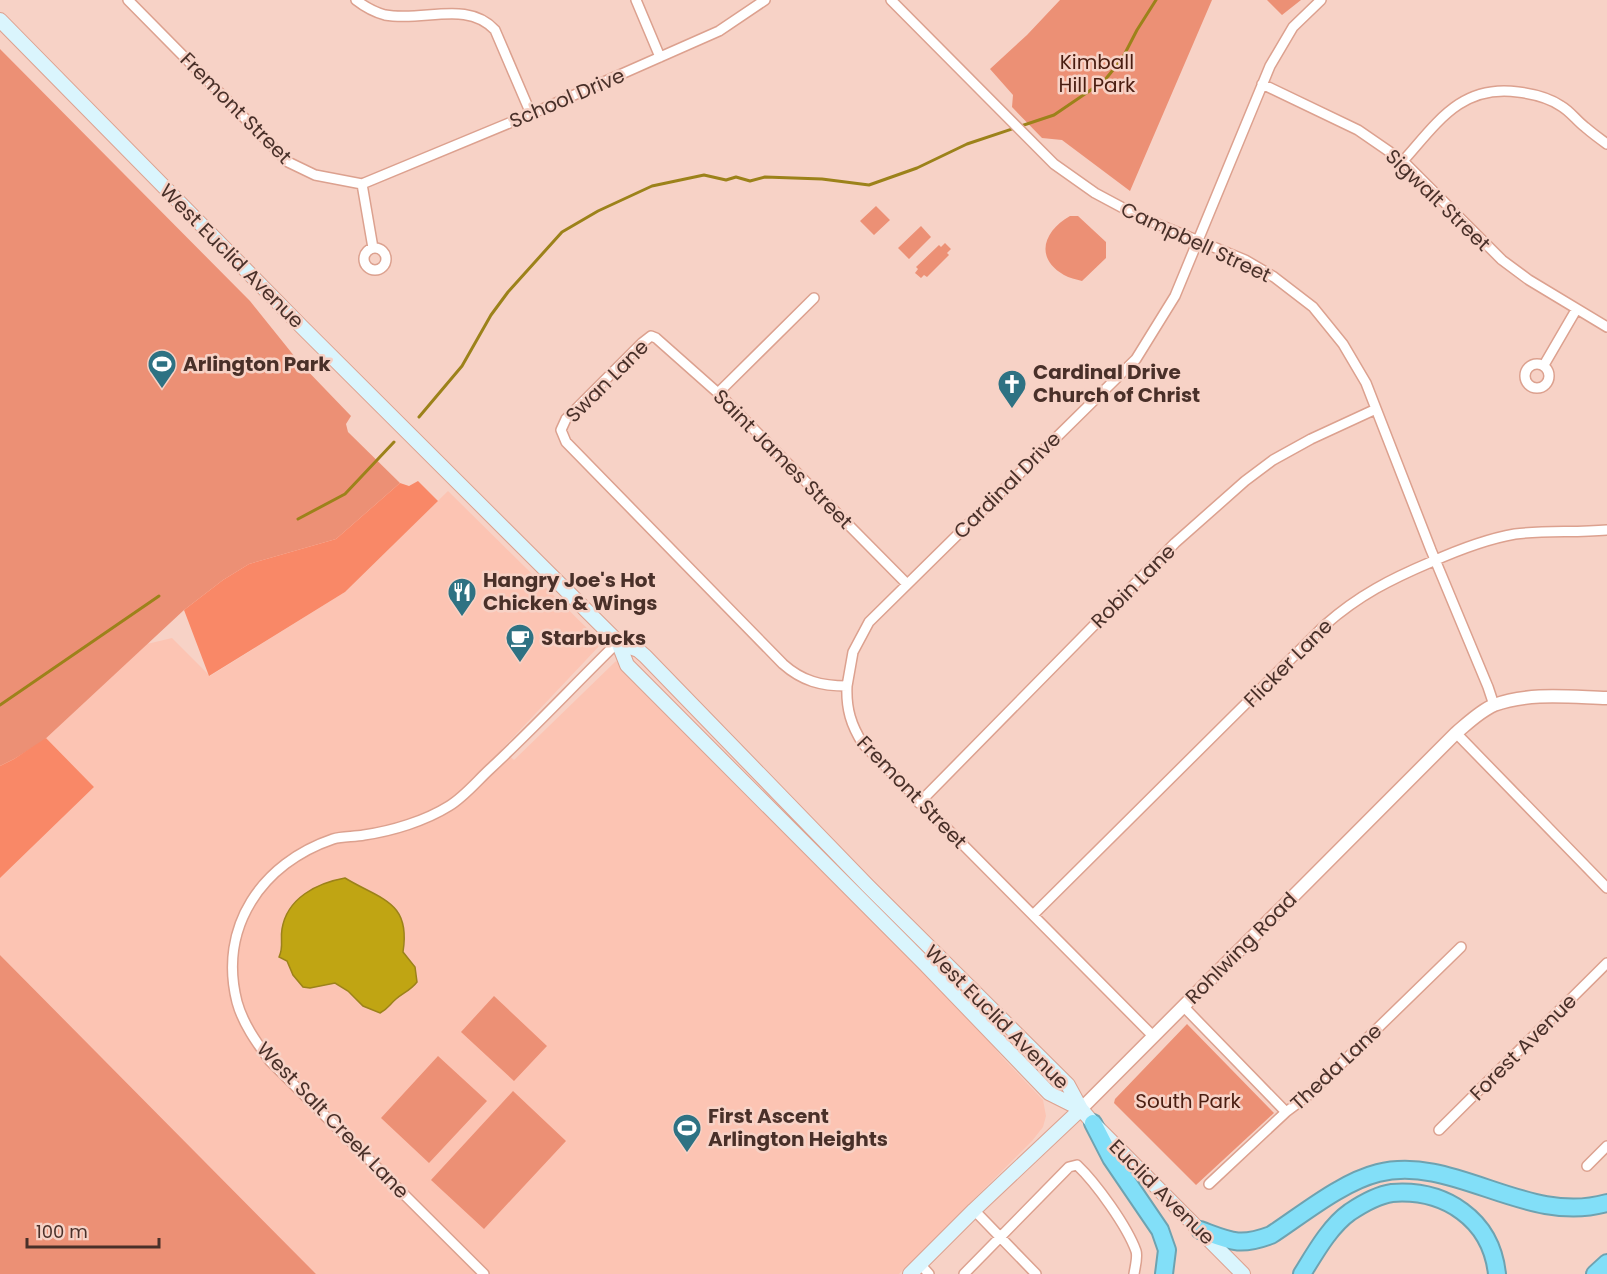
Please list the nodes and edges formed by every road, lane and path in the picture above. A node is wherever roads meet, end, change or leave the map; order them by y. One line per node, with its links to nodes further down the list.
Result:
1 (128, 0): 13 (street, Fremont Street)
2 (356, 0): 10 (street)
3 (636, 0): 8 (street)
4 (765, 0): 8 (street, School Drive)
5 (891, 0): 14 (street, Campbell Street)
6 (1321, 0): 9 (street, Cardinal Drive)
7 (0, 20): 26 (main road, West Euclid Avenue)
8 (660, 57): 10 (street, School Drive)
9 (1262, 84): 12 (street, Sigwalt Street); 14 (street, Cardinal Drive)
10 (531, 114): 13 (street, School Drive)
11 (1607, 144): 12 (street)
12 (1403, 161): 17 (street, Sigwalt Street)
13 (362, 184): 15 (street)
14 (1198, 242): 22 (street, Campbell Street); 25 (street, Cardinal Drive)
15 (373, 248)
16 (814, 298): 21 (street)
17 (1576, 310): 18 (street, Sigwalt Street); 20 (street)
18 (1607, 327)
19 (656, 338): 21 (street, Saint James Street); 27 (street, Swan Lane)
20 (1544, 365)
21 (718, 393): 25 (street, Saint James Street)
22 (1376, 409): 24 (street, Campbell Street); 31 (street, Robin Lane)
23 (1607, 530): 24 (street, Flicker Lane)
24 (1435, 560): 29 (street, Campbell Street); 33 (street, Flicker Lane)
25 (907, 584): 27 (street, Cardinal Drive)
26 (618, 642): 38 (main road, West Euclid Avenue); 51 (street, West Salt Creek Lane)
27 (847, 686): 31 (street, Fremont Street)
28 (1607, 698): 29 (street, Rohlwing Road)
29 (1494, 705): 30 (street, Rohlwing Road)
30 (1456, 733): 32 (street); 36 (street, Rohlwing Road)
31 (920, 802): 33 (street, Fremont Street)
32 (1607, 888)
33 (1033, 915): 37 (street, Fremont Street)
34 (1461, 947): 39 (street, Theda Lane)
35 (1607, 963): 41 (street, Forest Avenue)
36 (1183, 1006): 37 (street, Rohlwing Road); 39 (street)
37 (1153, 1036): 38 (street, Rohlwing Road)
38 (1081, 1109): 40 (main road, Euclid Avenue); 46 (main road, Rohlwing Road)
39 (1286, 1112): 44 (street, Theda Lane)
40 (1093, 1123): 47 (main road, Euclid Avenue); 55 (highway)
41 (1439, 1130)
42 (1607, 1146): 43 (street)
43 (1587, 1166)
44 (1209, 1184)
45 (1607, 1203): 47 (highway)
46 (974, 1210): 48 (street); 50 (main road, Rohlwing Road)
47 (1200, 1230): 56 (main road, Euclid Avenue)
48 (999, 1238): 52 (street); 53 (street); 54 (street)
49 (1607, 1263): 59 (highway)
50 (920, 1271)
51 (484, 1274)
52 (964, 1274)
53 (1036, 1274)
54 (1134, 1274)
55 (1164, 1274)
56 (1243, 1274)
57 (1302, 1274): 58 (highway)
58 (1497, 1274)
59 (1594, 1274)

